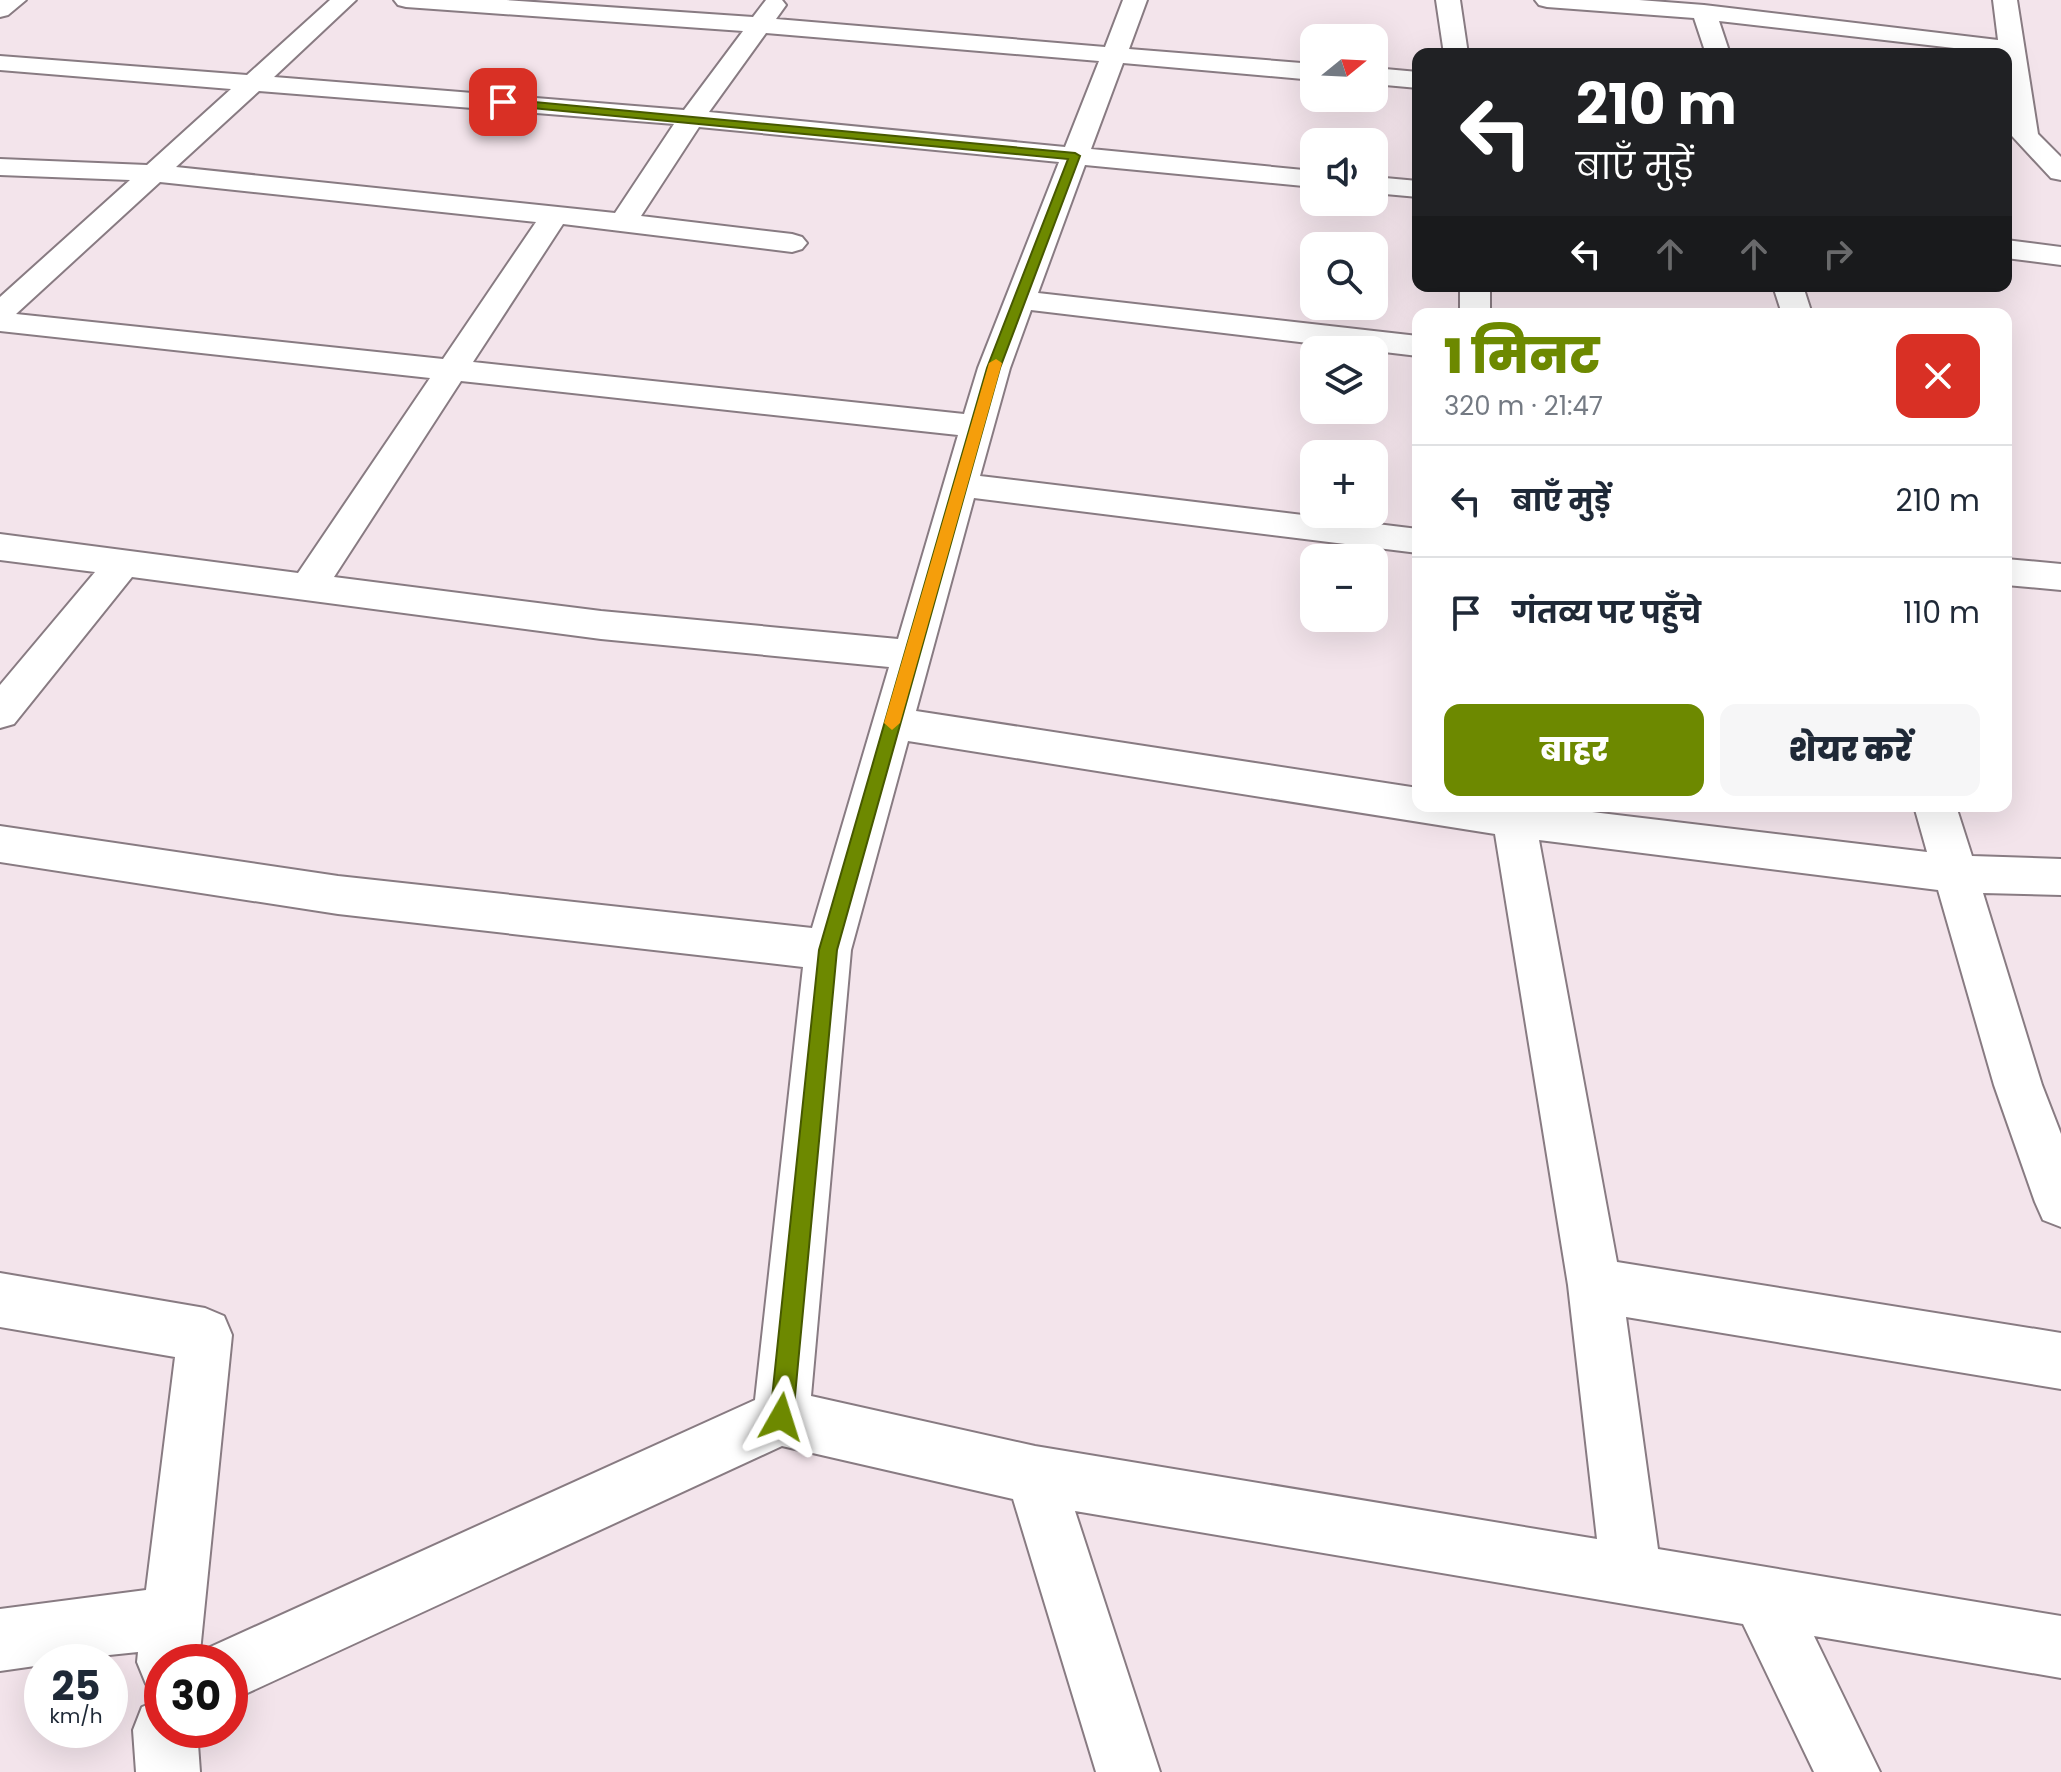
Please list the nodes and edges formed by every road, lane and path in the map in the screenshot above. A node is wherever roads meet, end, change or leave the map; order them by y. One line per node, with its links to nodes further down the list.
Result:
1 (14, 0): 9 (street)
2 (344, 0): 22 (street)
3 (406, 0): 11 (street)
4 (778, 0): 11 (street)
5 (1135, 0): 16 (street)
6 (1448, 0): 12 (street)
7 (1547, 0): 10 (street)
8 (2005, 0): 15 (street)
9 (0, 10)
10 (1704, 12): 13 (street); 14 (street)
11 (759, 25): 16 (street); 23 (street)
12 (1455, 48)
13 (1716, 48)
14 (2003, 48)
15 (2011, 48)
16 (1113, 57): 19 (street); 25 (street)
17 (0, 63): 22 (street)
18 (2012, 66): 24 (street)
19 (1300, 71)
20 (1388, 77): 21 (street)
21 (1412, 79)
22 (253, 81): 23 (street); 28 (street)
23 (691, 118): 25 (street); 33 (street)
24 (2016, 135): 27 (street)
25 (1075, 156): 29 (street); 37 (street)
26 (0, 167): 28 (street)
27 (2061, 172)
28 (153, 173): 32 (street); 38 (street)
29 (1300, 178)
30 (1388, 186): 31 (street)
31 (1412, 188)
32 (555, 215): 33 (street); 41 (street)
33 (623, 222): 34 (street)
34 (792, 243)
35 (2012, 250): 36 (street)
36 (2061, 256)
37 (1020, 300): 40 (street); 42 (street)
38 (0, 313)
39 (0, 322): 41 (street)
40 (1412, 345)
41 (451, 372): 42 (street); 49 (street)
42 (977, 426): 43 (street)
43 (960, 485): 44 (street); 50 (street)
44 (1412, 540)
45 (0, 547): 46 (street)
46 (123, 563): 49 (street); 51 (street)
47 (2012, 573): 48 (street)
48 (2061, 577)
49 (308, 587): 50 (street)
50 (912, 655): 52 (street)
51 (0, 713)
52 (892, 723): 53 (street); 59 (street)
53 (1412, 804)
54 (1937, 812): 57 (street)
55 (1512, 813): 57 (street); 61 (street)
56 (0, 844): 59 (street)
57 (1955, 874): 58 (street); 60 (street)
58 (2061, 877)
59 (828, 950): 64 (street)
60 (2061, 1202)
61 (1595, 1285): 63 (street); 66 (street)
62 (0, 1300): 69 (street)
63 (2061, 1361)
64 (781, 1417): 65 (street); 71 (street)
65 (1035, 1475): 66 (street); 74 (street)
66 (1631, 1575): 67 (street)
67 (1762, 1597): 70 (street); 75 (street)
68 (0, 1640): 69 (street)
69 (171, 1640)
70 (2061, 1647)
71 (248, 1662)
72 (166, 1748): 73 (street)
73 (168, 1772)
74 (1128, 1772)
75 (1848, 1772)

